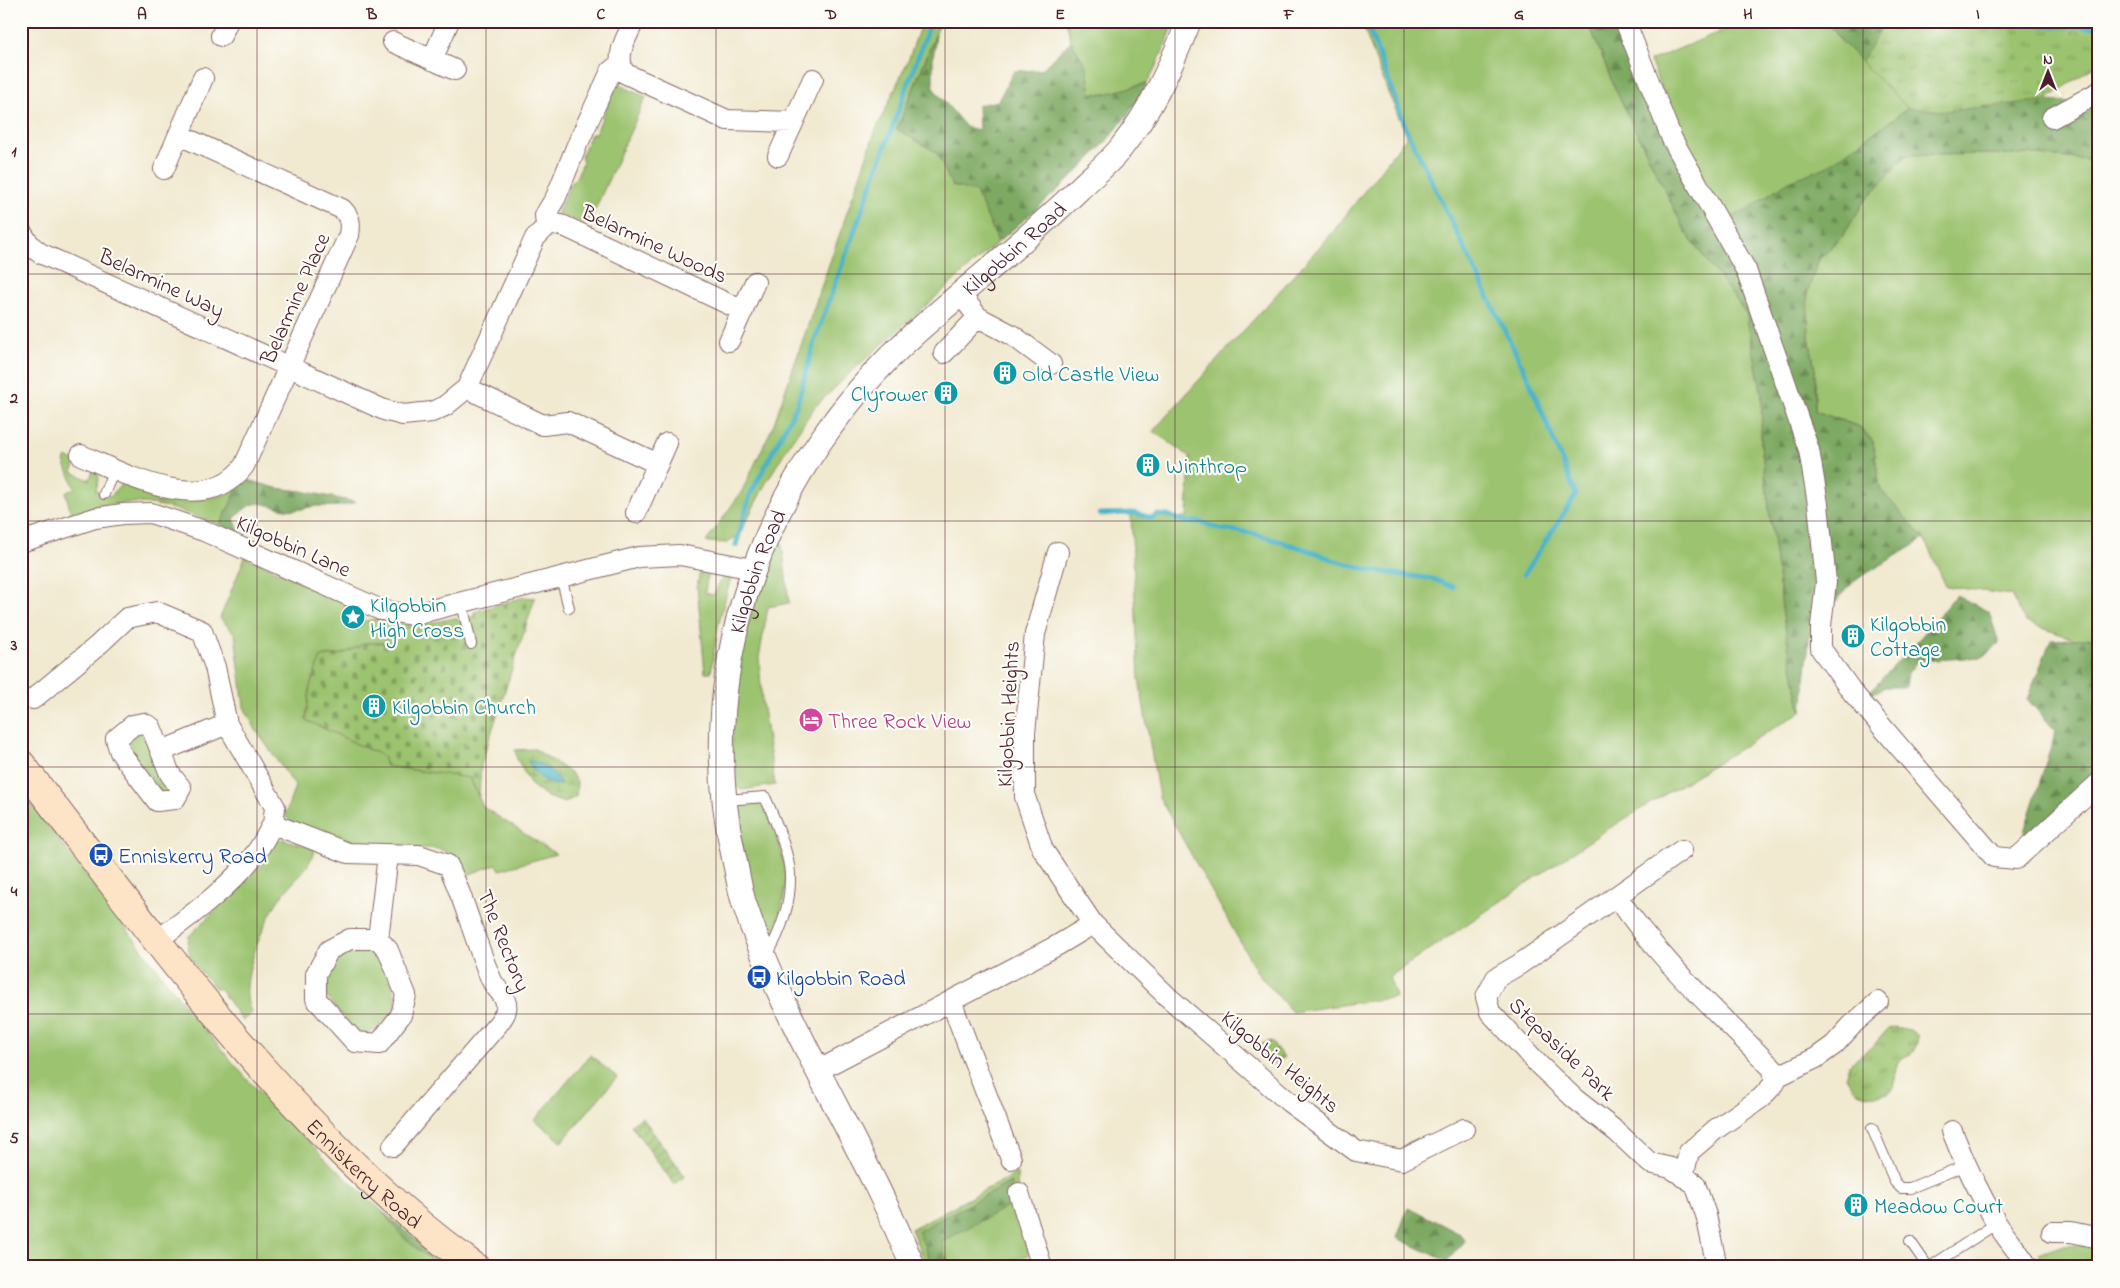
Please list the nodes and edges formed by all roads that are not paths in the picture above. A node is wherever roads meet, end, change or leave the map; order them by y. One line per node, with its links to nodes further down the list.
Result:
1 (449, 21): 6 (street)
2 (634, 21): 7 (street, Belarmine Woods)
3 (1189, 21): 20 (street, Kilgobbin Road)
4 (1625, 21): 45 (street)
5 (393, 42): 6 (street)
6 (432, 60): 8 (street)
7 (620, 64): 13 (street); 17 (street, Belarmine Woods)
8 (455, 70)
9 (203, 78): 14 (street)
10 (813, 79): 13 (street)
11 (2099, 92): 12 (street)
12 (2052, 118)
13 (794, 122): 15 (street)
14 (179, 135): 16 (street); 26 (street, Belarmine Place)
15 (778, 156)
16 (164, 169)
17 (546, 227): 21 (street, Belarmine Woods); 27 (street, Belarmine Woods)
18 (21, 232): 26 (street, Belarmine Way)
19 (755, 282): 21 (street, Belarmine Woods)
20 (961, 295): 22 (street); 36 (street, Kilgobbin Road)
21 (743, 311): 23 (street, Belarmine Woods)
22 (978, 316): 24 (street); 25 (street)
23 (729, 342)
24 (944, 353)
25 (1052, 364)
26 (289, 367): 27 (street, Belarmine Woods); 31 (street, Belarmine Place)
27 (467, 388): 30 (street)
28 (667, 443): 30 (street)
29 (82, 455): 31 (street, Belarmine Place)
30 (658, 464): 33 (street)
31 (114, 470): 32 (lane)
32 (104, 494)
33 (636, 513)
34 (21, 542): 38 (street, Kilgobbin Lane)
35 (1058, 552): 51 (street, Kilgobbin Heights)
36 (753, 569): 37 (street, Kilgobbin Lane); 46 (street, Kilgobbin Road)
37 (561, 577): 38 (street, Kilgobbin Lane); 39 (lane)
38 (462, 602): 40 (lane)
39 (569, 608)
40 (471, 644)
41 (33, 699): 42 (street)
42 (227, 724): 43 (street); 47 (street)
43 (162, 751)
44 (21, 764): 53 (main road, Enniskerry Road)
45 (2099, 783)
46 (724, 800): 54 (street, Kilgobbin Road); 54 (lane)
47 (273, 824): 49 (street, The Rectory); 53 (street)
48 (1682, 850): 50 (street, Stepaside Park)
49 (388, 854): 52 (street); 62 (street, The Rectory)
50 (1617, 896): 58 (street); 65 (street, Stepaside Park)
51 (1093, 924): 55 (street); 60 (street, Kilgobbin Heights)
52 (378, 939): 52 (street)
53 (158, 940): 71 (main road, Enniskerry Road)
54 (766, 958): 57 (street, Kilgobbin Road)
55 (951, 1001): 57 (street); 63 (street)
56 (1878, 1002): 58 (street)
57 (819, 1070): 72 (street, Kilgobbin Road)
58 (1774, 1078): 65 (street)
59 (1872, 1128): 64 (lane)
60 (1464, 1129)
61 (1952, 1131): 64 (street)
62 (393, 1146)
63 (1011, 1160)
64 (1966, 1165): 67 (street)
65 (1683, 1177): 74 (street, Stepaside Park)
66 (1018, 1193): 73 (street)
67 (1997, 1223): 75 (lane); 76 (street)
68 (2052, 1232): 69 (street)
69 (2099, 1238)
70 (1910, 1241): 75 (lane)
71 (475, 1267)
72 (913, 1267)
73 (1042, 1267)
74 (1717, 1267)
75 (1929, 1267)
76 (2028, 1267)

